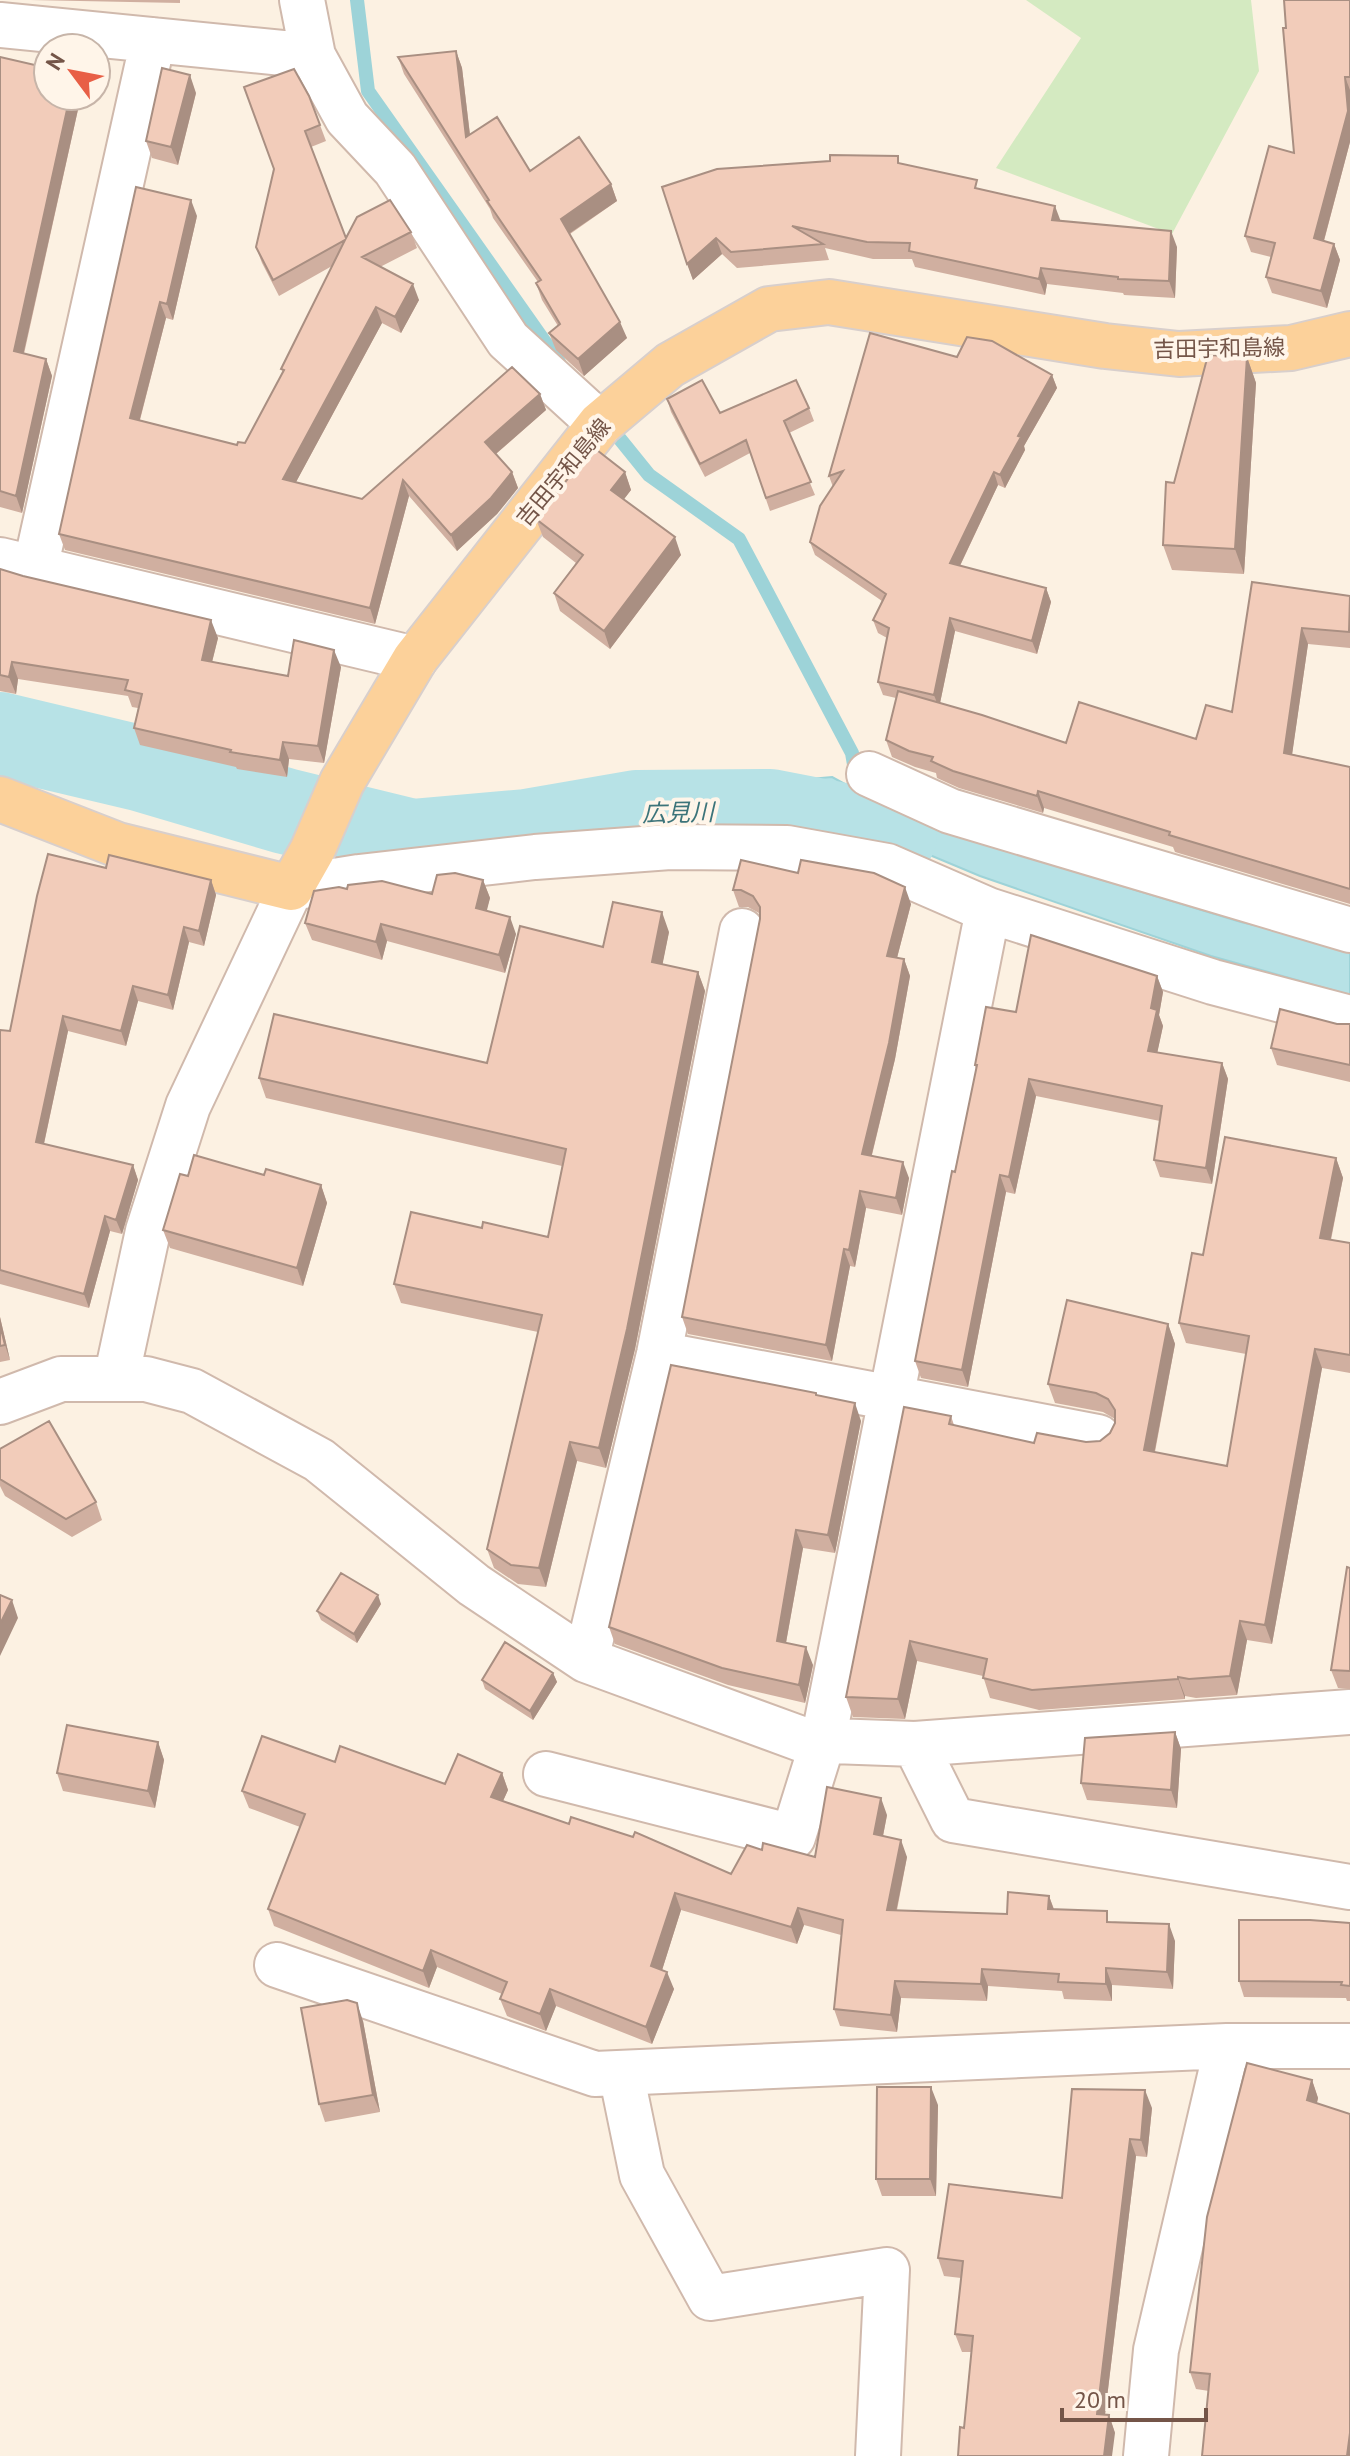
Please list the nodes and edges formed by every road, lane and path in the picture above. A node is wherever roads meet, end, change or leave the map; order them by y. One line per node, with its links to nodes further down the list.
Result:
1 (302, 0): 5 (street)
2 (96, 17): 3 (street); 4 (street)
3 (0, 25)
4 (153, 40): 5 (street); 8 (street)
5 (313, 56): 7 (street)
6 (1350, 334): 7 (main road, 吉田宇和島線)
7 (600, 424): 9 (main road, 吉田宇和島線)
8 (18, 564): 9 (street)
9 (415, 659): 12 (main road, 吉田宇和島線)
10 (869, 774): 14 (street)
11 (0, 799): 12 (main road)
12 (302, 869): 13 (street); 18 (street)
13 (988, 910): 16 (street); 19 (street)
14 (1350, 930)
15 (742, 931): 17 (street)
16 (1350, 1018)
17 (659, 1354): 19 (street); 22 (street)
18 (116, 1379): 20 (street); 22 (street)
19 (891, 1398): 21 (street); 24 (street)
20 (0, 1402)
21 (1098, 1437)
22 (586, 1660): 24 (street)
23 (1350, 1712): 25 (street)
24 (823, 1741): 25 (street); 26 (street)
25 (915, 1744): 27 (street)
26 (546, 1774)
27 (1350, 1887)
28 (277, 1965): 31 (street)
29 (1227, 2046): 30 (street); 31 (street); 33 (street)
30 (1350, 2046)
31 (621, 2073): 32 (street)
32 (878, 2456)
33 (1146, 2456)

